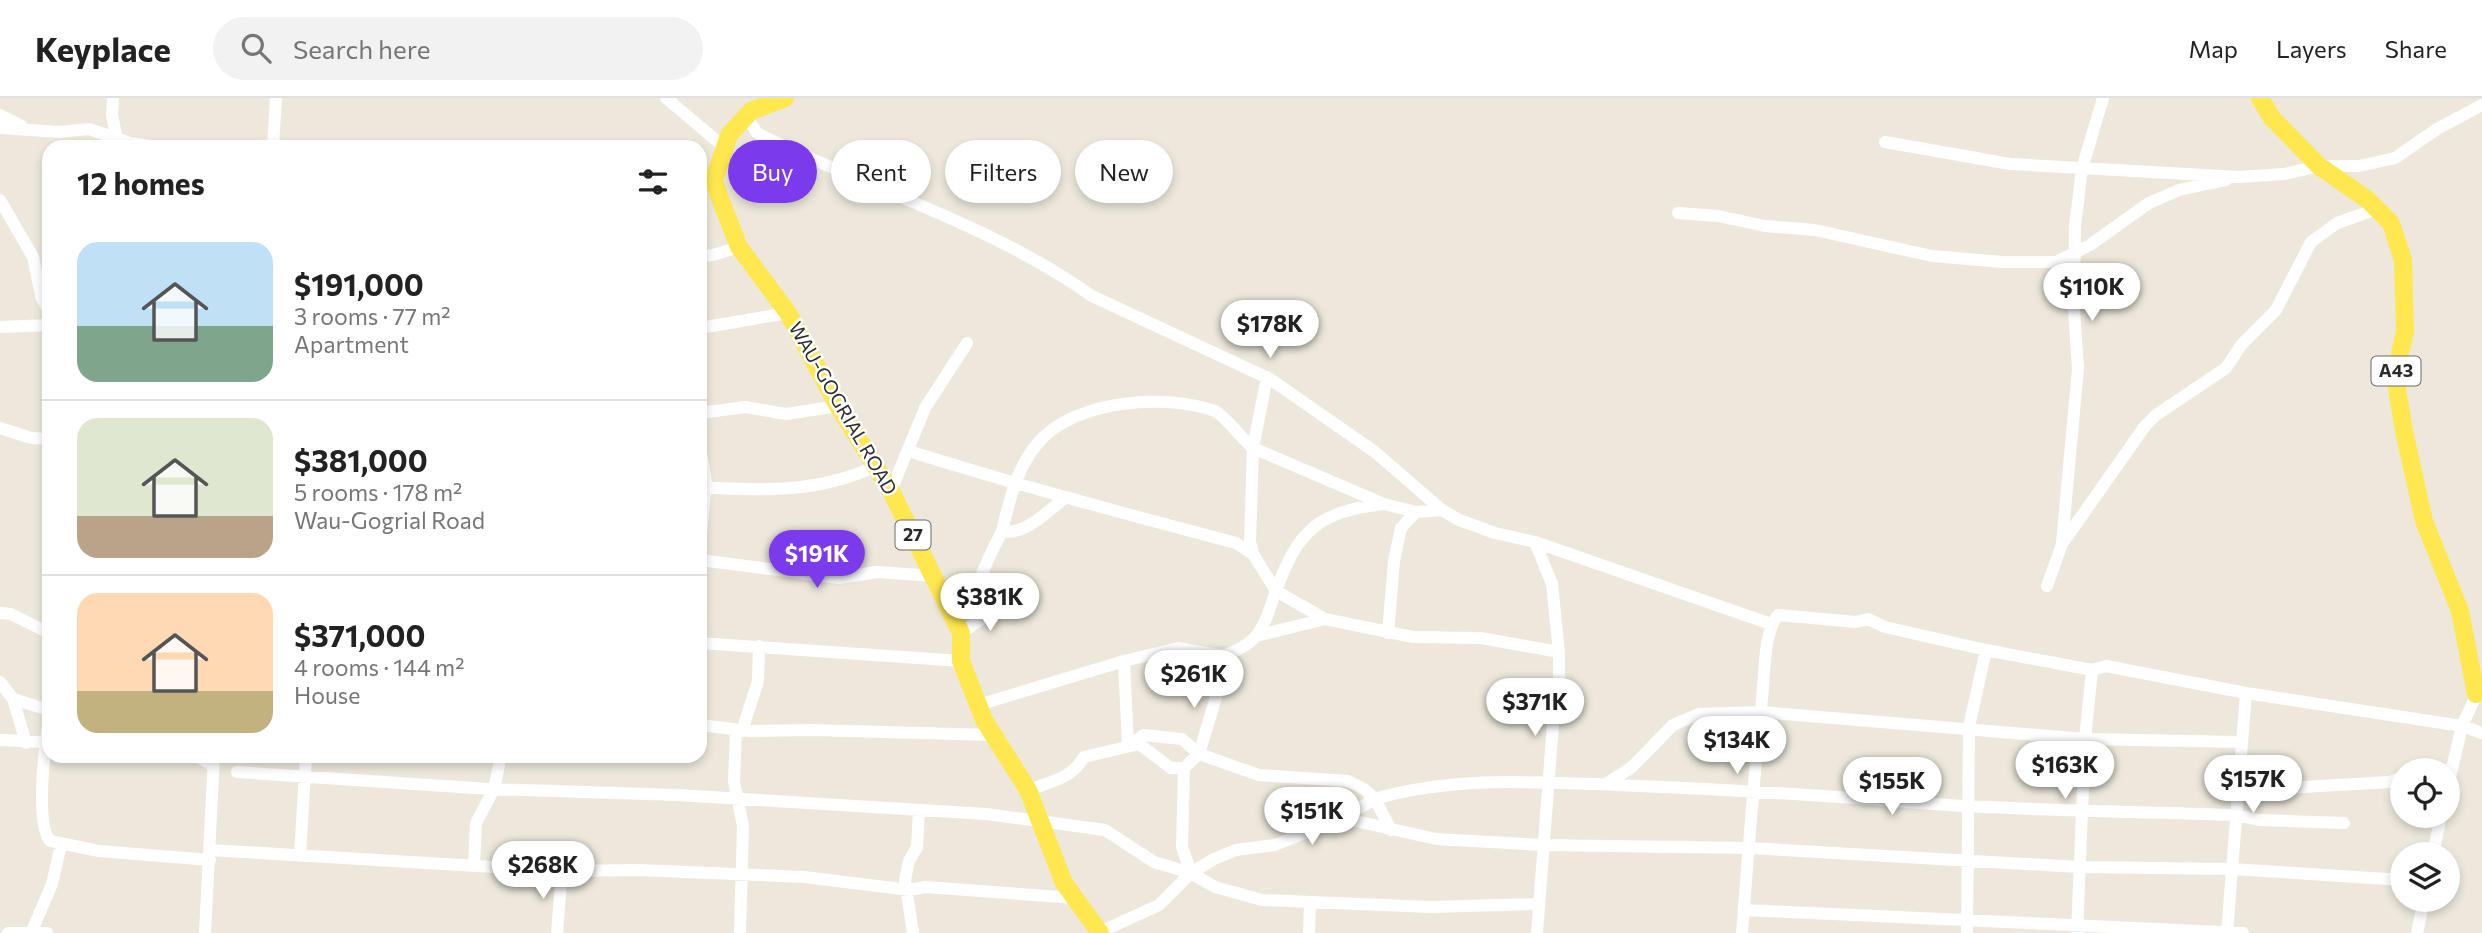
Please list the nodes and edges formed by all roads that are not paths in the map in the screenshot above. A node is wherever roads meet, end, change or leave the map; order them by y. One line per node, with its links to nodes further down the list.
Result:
1 (113, 98): 13 (street)
2 (276, 98): 14 (street)
3 (666, 98): 16 (street)
4 (782, 98): 9 (main road, WAU-GOGRIAL ROAD)
5 (2103, 98): 18 (street)
6 (2260, 98): 17 (main road, A43)
7 (2482, 105): 17 (street)
8 (0, 115): 11 (street)
9 (746, 116): 16 (main road, WAU-GOGRIAL ROAD); 33 (street)
10 (0, 128): 11 (street)
11 (31, 131): 12 (street)
12 (110, 140)
13 (118, 140)
14 (273, 140)
15 (1885, 142): 18 (street)
16 (724, 147): 20 (main road, WAU-GOGRIAL ROAD / 27)
17 (2319, 166): 19 (street); 22 (main road, A43)
18 (2082, 169): 19 (street); 25 (street)
19 (2240, 177): 25 (street)
20 (707, 180): 24 (main road, WAU-GOGRIAL ROAD / 27)
21 (0, 200): 27 (street)
22 (2377, 209): 50 (street); 74 (main road, A43)
23 (1678, 213): 25 (street)
24 (738, 247): 26 (street); 28 (main road, WAU-GOGRIAL ROAD / 27)
25 (2073, 253): 50 (street)
26 (707, 256)
27 (42, 299)
28 (788, 313): 31 (street); 34 (main road, WAU-GOGRIAL ROAD / 27)
29 (42, 325): 30 (street)
30 (0, 327)
31 (707, 327)
32 (967, 343): 39 (street)
33 (1267, 377): 38 (street); 46 (street)
34 (838, 406): 35 (street); 40 (main road, WAU-GOGRIAL ROAD / 27)
35 (707, 412)
36 (0, 428): 37 (street)
37 (42, 439)
38 (1253, 448): 41 (street); 45 (street); 51 (street)
39 (908, 451): 41 (street); 43 (street)
40 (878, 464): 42 (street); 43 (main road, WAU-GOGRIAL ROAD / 27)
41 (1014, 481): 44 (street); 48 (street)
42 (707, 487)
43 (891, 491): 53 (main road, WAU-GOGRIAL ROAD / 27)
44 (1064, 499): 48 (street); 51 (street)
45 (1384, 504): 47 (street); 55 (street)
46 (1441, 510): 47 (street); 49 (street)
47 (1416, 512): 63 (street)
48 (1002, 531): 58 (street)
49 (1535, 542): 60 (street); 68 (street)
50 (2062, 544): 54 (street)
51 (1253, 554): 55 (street)
52 (707, 561): 53 (street)
53 (934, 576): 62 (main road, WAU-GOGRIAL ROAD / 27)
54 (2047, 586)
55 (1276, 591): 59 (street); 64 (street)
56 (1010, 607): 58 (street)
57 (0, 613): 61 (street)
58 (981, 619): 62 (street)
59 (1325, 619): 63 (street); 64 (street)
60 (1771, 624): 67 (street); 79 (street)
61 (42, 630)
62 (961, 633): 70 (main road, WAU-GOGRIAL ROAD / 27)
63 (1388, 633): 68 (street)
64 (1260, 635): 69 (street)
65 (707, 643): 66 (street)
66 (759, 646): 70 (street); 83 (street)
67 (1986, 650): 72 (street); 82 (street)
68 (1559, 652): 101 (street)
69 (1223, 656): 71 (street); 92 (street)
70 (961, 661): 77 (main road, WAU-GOGRIAL ROAD / 27)
71 (1124, 661): 77 (street); 91 (street)
72 (2092, 670): 75 (street); 87 (street)
73 (0, 682): 76 (street)
74 (2479, 689): 81 (street)
75 (2246, 693): 81 (street); 89 (street)
76 (13, 699): 78 (street); 90 (street)
77 (978, 705): 85 (main road, WAU-GOGRIAL ROAD / 27)
78 (42, 708)
79 (1760, 712): 82 (street); 103 (street); 107 (street)
80 (707, 726): 83 (street)
81 (2462, 726): 84 (street); 93 (street)
82 (1969, 727): 87 (street); 110 (street)
83 (739, 731): 85 (street); 109 (street)
84 (2482, 733)
85 (992, 735): 106 (main road, WAU-GOGRIAL ROAD / 27)
86 (42, 739): 90 (street)
87 (2085, 739): 89 (street); 111 (street)
88 (0, 740): 90 (street)
89 (2242, 742): 104 (street)
90 (26, 743)
91 (1128, 746): 92 (street); 98 (street); 106 (street)
92 (1199, 754): 98 (street); 108 (street)
93 (2455, 758)
94 (45, 763): 118 (street)
95 (214, 763): 121 (street)
96 (305, 763): 100 (street)
97 (500, 763): 105 (street)
98 (1184, 768): 128 (street)
99 (237, 772): 100 (street)
100 (304, 778): 105 (street); 122 (street)
101 (1550, 782): 103 (street); 108 (street); 119 (street)
102 (2390, 782): 104 (street)
103 (1606, 784): 107 (street)
104 (2239, 785): 113 (street)
105 (494, 789): 109 (street); 124 (street)
106 (1028, 790): 115 (main road, WAU-GOGRIAL ROAD / 27)
107 (1752, 790): 110 (street); 120 (street)
108 (1375, 799): 114 (street); 117 (street)
109 (736, 801): 112 (street); 129 (street)
110 (1970, 807): 111 (street); 123 (street)
111 (2082, 809): 113 (street); 125 (street)
112 (919, 810): 115 (street); 131 (street)
113 (2236, 815): 116 (street); 126 (street)
114 (1342, 818): 117 (street); 128 (street)
115 (1040, 820): 128 (street); 132 (main road, WAU-GOGRIAL ROAD / 27)
116 (2344, 823)
117 (1391, 830): 119 (street)
118 (61, 845): 121 (street); 139 (street)
119 (1542, 845): 120 (street); 134 (street)
120 (1749, 848): 123 (street); 135 (street)
121 (210, 855): 122 (street); 144 (street)
122 (300, 856): 124 (street)
123 (1966, 860): 125 (street); 137 (street)
124 (474, 866): 127 (street)
125 (2079, 867): 126 (street); 138 (street)
126 (2232, 869): 130 (street); 141 (street)
127 (562, 871): 129 (street); 145 (street)
128 (1191, 873): 133 (street); 140 (street)
129 (741, 877): 131 (street); 146 (street)
130 (2390, 879)
131 (905, 888): 132 (street); 147 (street)
132 (1075, 898): 140 (main road, WAU-GOGRIAL ROAD / 27)
133 (1310, 902): 134 (street); 148 (street)
134 (1538, 904): 149 (street)
135 (1744, 910): 137 (street); 150 (street)
136 (2421, 912): 152 (street)
137 (1967, 927): 138 (street)
138 (2077, 930): 141 (street)
139 (32, 932): 142 (street); 143 (street)
140 (1100, 932)
141 (2227, 932): 151 (street)
142 (8, 933)
143 (47, 933)
144 (205, 933)
145 (557, 933)
146 (740, 933)
147 (913, 933)
148 (1309, 933)
149 (1537, 933)
150 (1742, 933)
151 (2243, 933)
152 (2417, 933)

